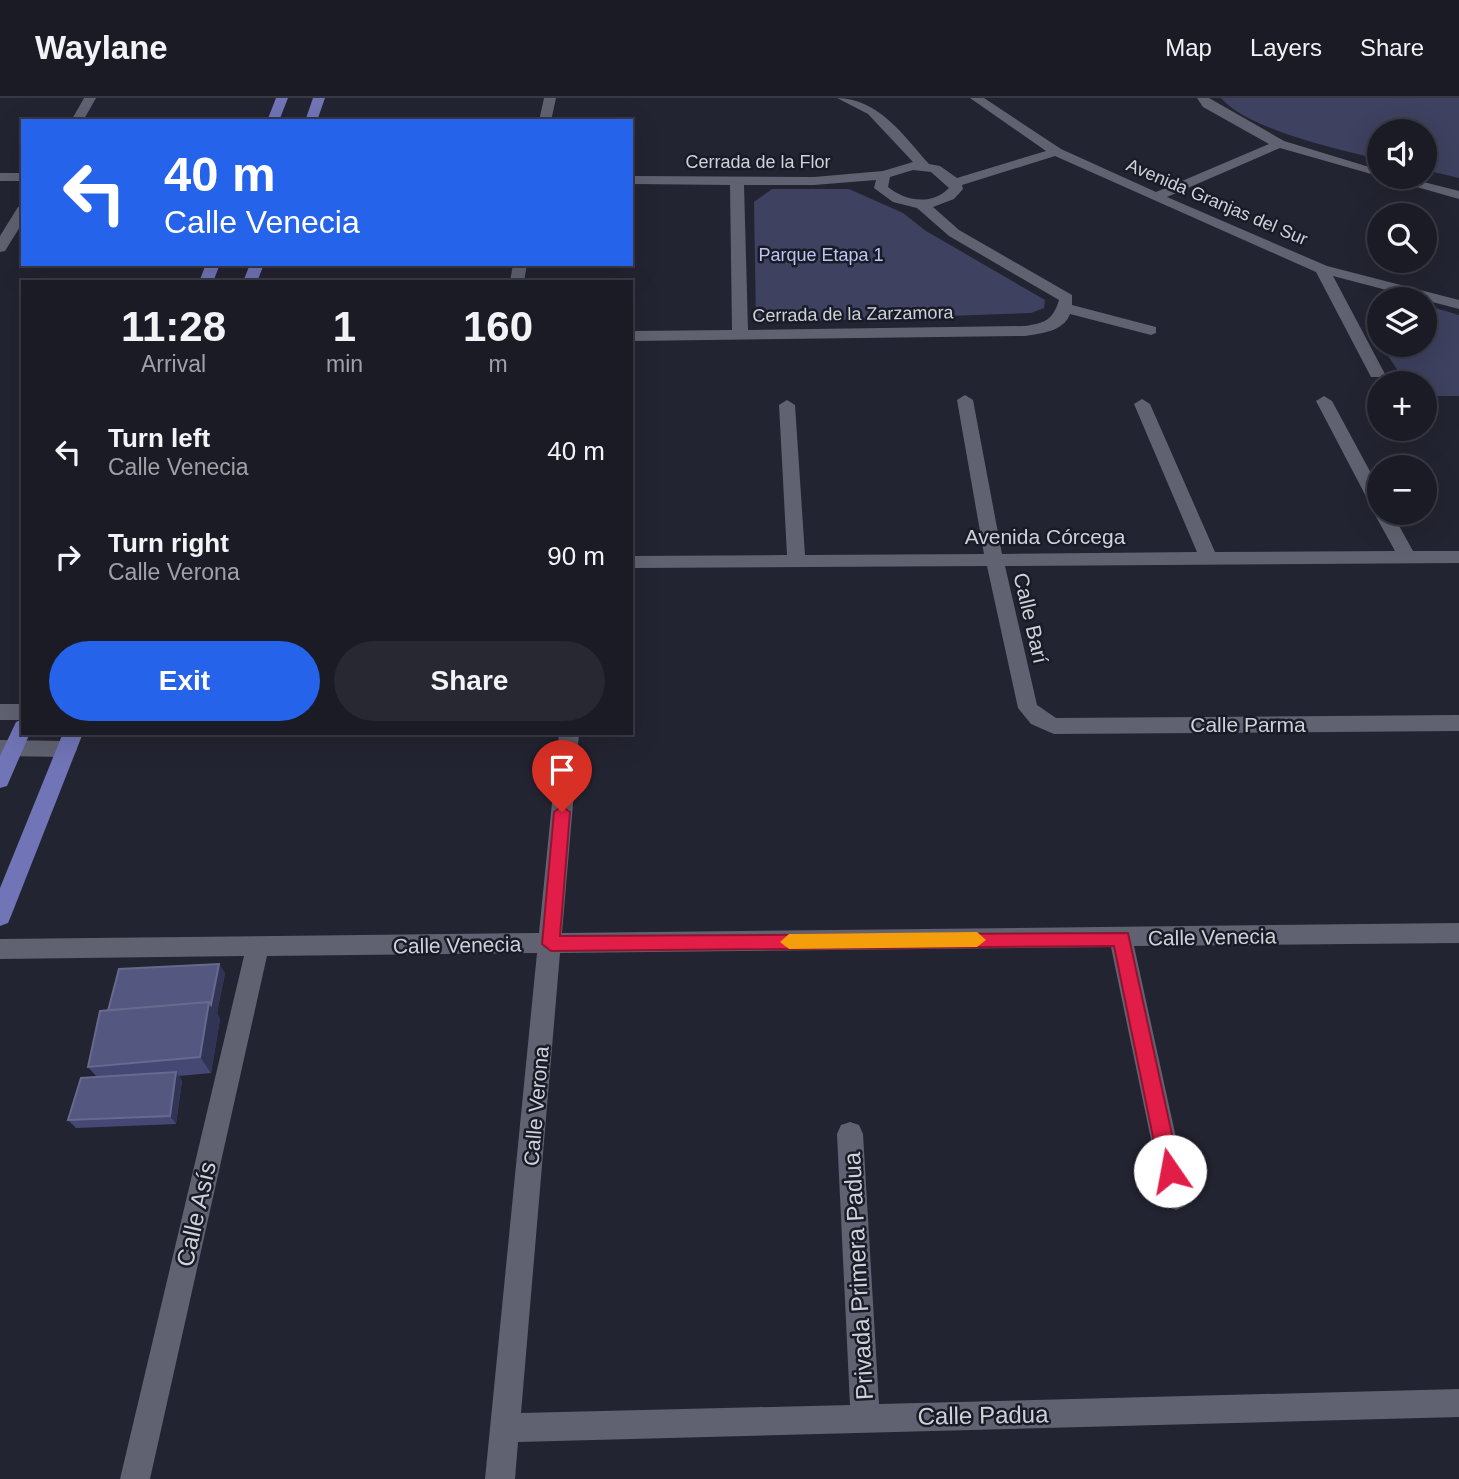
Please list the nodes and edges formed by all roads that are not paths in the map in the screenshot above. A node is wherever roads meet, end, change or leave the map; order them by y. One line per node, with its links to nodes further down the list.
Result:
1 (90, 98): 8 (street)
2 (282, 98): 9 (main road)
3 (319, 98): 10 (main road)
4 (550, 98): 11 (street)
5 (843, 98): 14 (street)
6 (976, 98): 13 (street, Avenida Granjas del Sur)
7 (1203, 98): 12 (street)
8 (78, 119)
9 (274, 119)
10 (312, 119)
11 (545, 119)
12 (1279, 144): 15 (street); 24 (street)
13 (1056, 152): 21 (street); 24 (street, Avenida Granjas del Sur)
14 (924, 166): 16 (street, Cerrada de la Flor); 21 (street)
15 (1367, 170)
16 (884, 175): 20 (street, Cerrada de la Flor); 25 (street)
17 (0, 177): 18 (street)
18 (21, 177)
19 (633, 180): 20 (street, Cerrada de la Flor)
20 (737, 180): 32 (street)
21 (955, 183): 25 (street)
22 (1436, 189): 23 (street)
23 (1459, 195)
24 (1155, 197): 28 (street, Avenida Granjas del Sur)
25 (921, 204): 30 (street)
26 (21, 214): 27 (street)
27 (0, 248)
28 (1322, 268): 29 (street, Avenida Granjas del Sur); 34 (street)
29 (1459, 305)
30 (1065, 308): 31 (street); 32 (street, Cerrada de la Zarzamora)
31 (1151, 330)
32 (740, 334): 33 (street, Cerrada de la Zarzamora)
33 (633, 336)
34 (1375, 371)
35 (965, 400): 44 (street, Calle Barí)
36 (1324, 401): 39 (street)
37 (1142, 404): 43 (street)
38 (787, 405): 45 (street)
39 (1367, 482)
40 (1391, 525): 41 (street)
41 (1408, 557): 42 (street, Avenida Córcega); 43 (street, Avenida Córcega)
42 (1459, 557)
43 (1208, 558): 44 (street, Avenida Córcega)
44 (994, 559): 45 (street, Avenida Córcega); 49 (street, Calle Barí)
45 (796, 561): 46 (street, Avenida Córcega)
46 (633, 562)
47 (0, 712): 48 (street)
48 (21, 712)
49 (1038, 719): 50 (street, Calle Parma)
50 (1459, 723)
51 (21, 730): 54 (main road)
52 (569, 735): 59 (street, Calle Verona)
53 (70, 741): 54 (street); 56 (main road)
54 (7, 748): 55 (main road)
55 (0, 780)
56 (0, 916)
57 (1459, 933): 58 (street, Calle Venecia)
58 (1121, 938): 59 (street, Calle Venecia); 63 (street)
59 (551, 944): 60 (street, Calle Venecia); 66 (street, Calle Verona)
60 (257, 948): 61 (street, Calle Venecia); 67 (street, Calle Asís)
61 (0, 949)
62 (850, 1134): 65 (street, Privada Primera Padua)
63 (1176, 1197)
64 (1459, 1403): 65 (street, Calle Padua)
65 (865, 1418): 66 (street, Calle Padua)
66 (507, 1428): 68 (street, Calle Verona)
67 (135, 1479)
68 (500, 1479)

